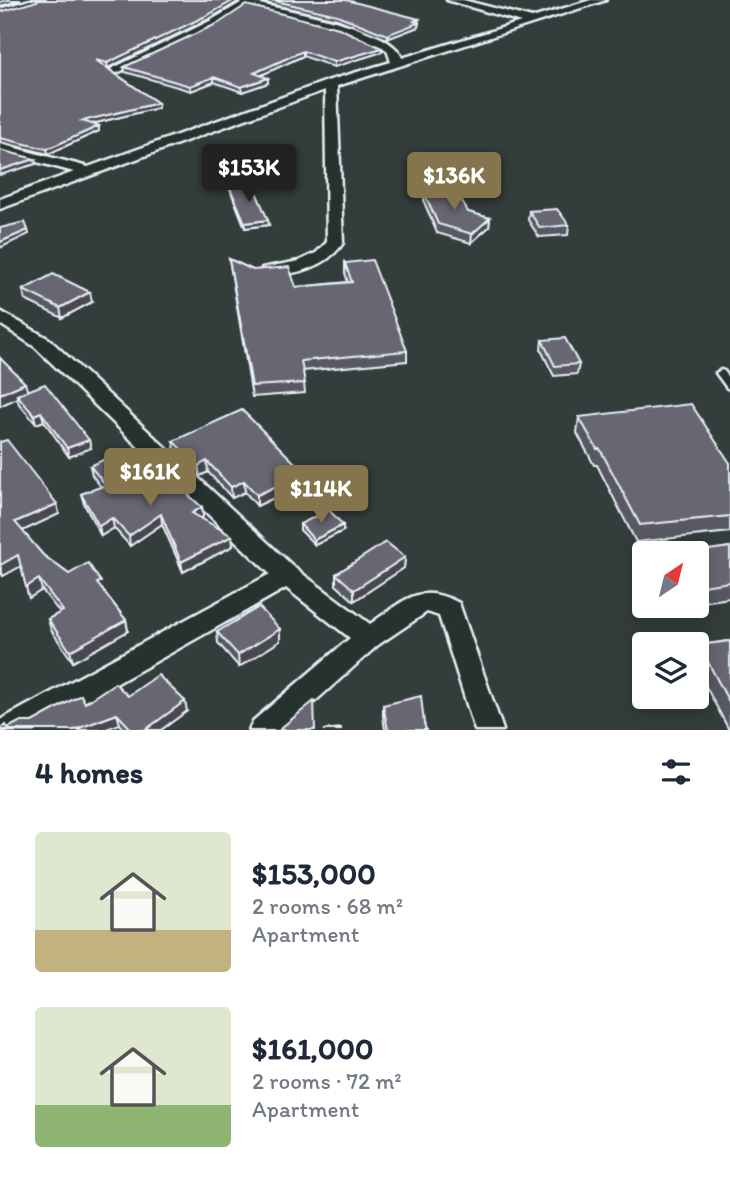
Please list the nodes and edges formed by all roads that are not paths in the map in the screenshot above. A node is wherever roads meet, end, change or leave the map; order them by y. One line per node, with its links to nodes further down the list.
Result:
1 (40, 0): 6 (street)
2 (452, 0): 7 (street)
3 (601, 0): 7 (street)
4 (249, 2): 8 (street); 9 (street)
5 (547, 5): 7 (street)
6 (0, 12)
7 (528, 20): 8 (street)
8 (397, 63): 10 (street)
9 (113, 71)
10 (331, 84): 12 (street); 14 (street)
11 (0, 148): 12 (street)
12 (90, 172): 13 (street)
13 (0, 204)
14 (268, 272)
15 (0, 316): 18 (street)
16 (721, 373): 17 (lane)
17 (730, 386)
18 (287, 576): 19 (street); 20 (street)
19 (369, 638): 21 (street); 22 (street)
20 (8, 730)
21 (263, 730)
22 (489, 730)

